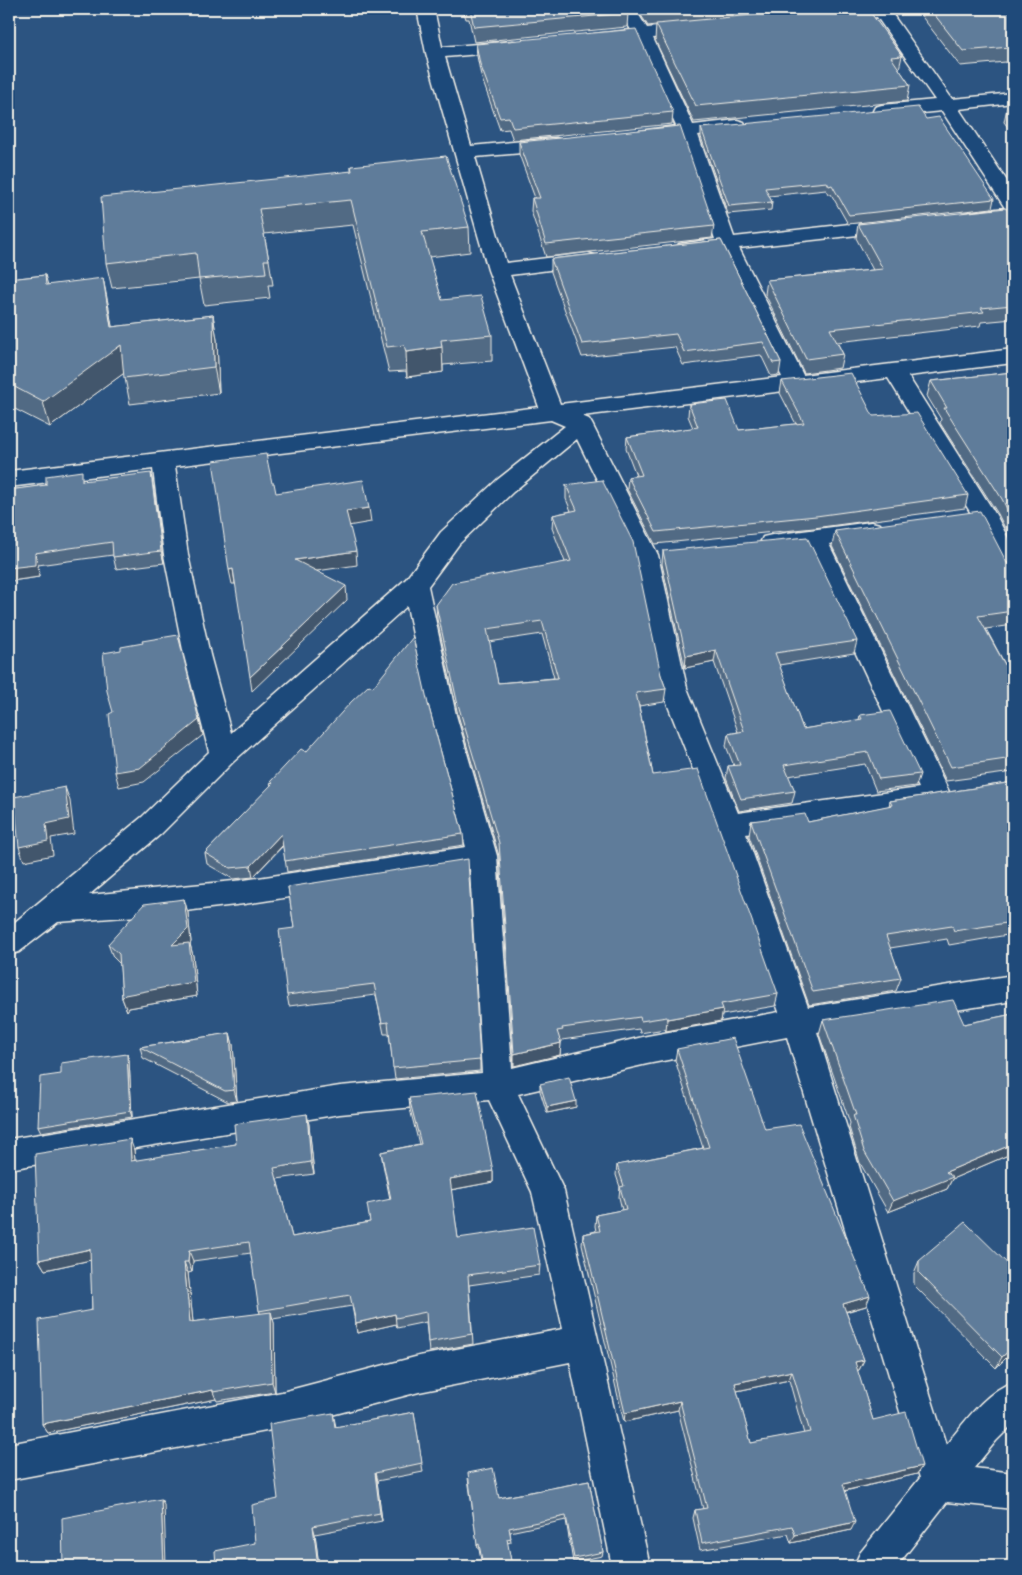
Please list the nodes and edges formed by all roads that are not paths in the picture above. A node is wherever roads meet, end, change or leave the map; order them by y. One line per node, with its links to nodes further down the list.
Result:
1 (424, 9): 10 (street)
2 (627, 9): 7 (street)
3 (900, 9): 4 (street)
4 (880, 10): 5 (street); 12 (street)
5 (814, 18)
6 (709, 28): 7 (street)
7 (642, 34): 8 (street); 15 (street)
8 (582, 40)
9 (533, 45): 10 (street)
10 (435, 53): 18 (street)
11 (1013, 98): 12 (street)
12 (947, 104): 13 (street); 19 (street)
13 (863, 113)
14 (756, 124): 15 (street)
15 (687, 131): 16 (street); 23 (street)
16 (630, 137)
17 (572, 142): 18 (street)
18 (465, 152): 26 (street)
19 (1013, 206)
20 (1013, 213): 21 (street)
21 (954, 219)
22 (914, 223): 23 (street)
23 (727, 244): 24 (street); 29 (street)
24 (668, 250)
25 (610, 257): 26 (street)
26 (498, 270): 30 (street)
27 (1013, 356): 28 (street)
28 (894, 370): 29 (street); 34 (street)
29 (796, 383): 30 (street)
30 (552, 412): 31 (street); 32 (street)
31 (581, 424): 40 (street); 44 (street)
32 (163, 460): 33 (street); 41 (street)
33 (9, 479)
34 (984, 515): 35 (street); 39 (street)
35 (955, 519)
36 (889, 528): 37 (street)
37 (814, 538): 38 (street); 43 (street)
38 (745, 545)
39 (1013, 571)
40 (414, 585): 41 (street); 45 (street)
41 (223, 755): 46 (street)
42 (966, 792): 43 (street)
43 (937, 796): 44 (street)
44 (729, 825): 49 (street)
45 (483, 856): 46 (street); 50 (street)
46 (52, 910): 47 (street)
47 (9, 943)
48 (1013, 988): 49 (street)
49 (798, 1022): 50 (street); 55 (street)
50 (498, 1085): 51 (street); 52 (street)
51 (9, 1154)
52 (584, 1342): 54 (street); 57 (street)
53 (1013, 1400): 55 (street)
54 (9, 1462)
55 (940, 1483): 56 (street); 58 (street)
56 (1013, 1491)
57 (631, 1566)
58 (872, 1566)

